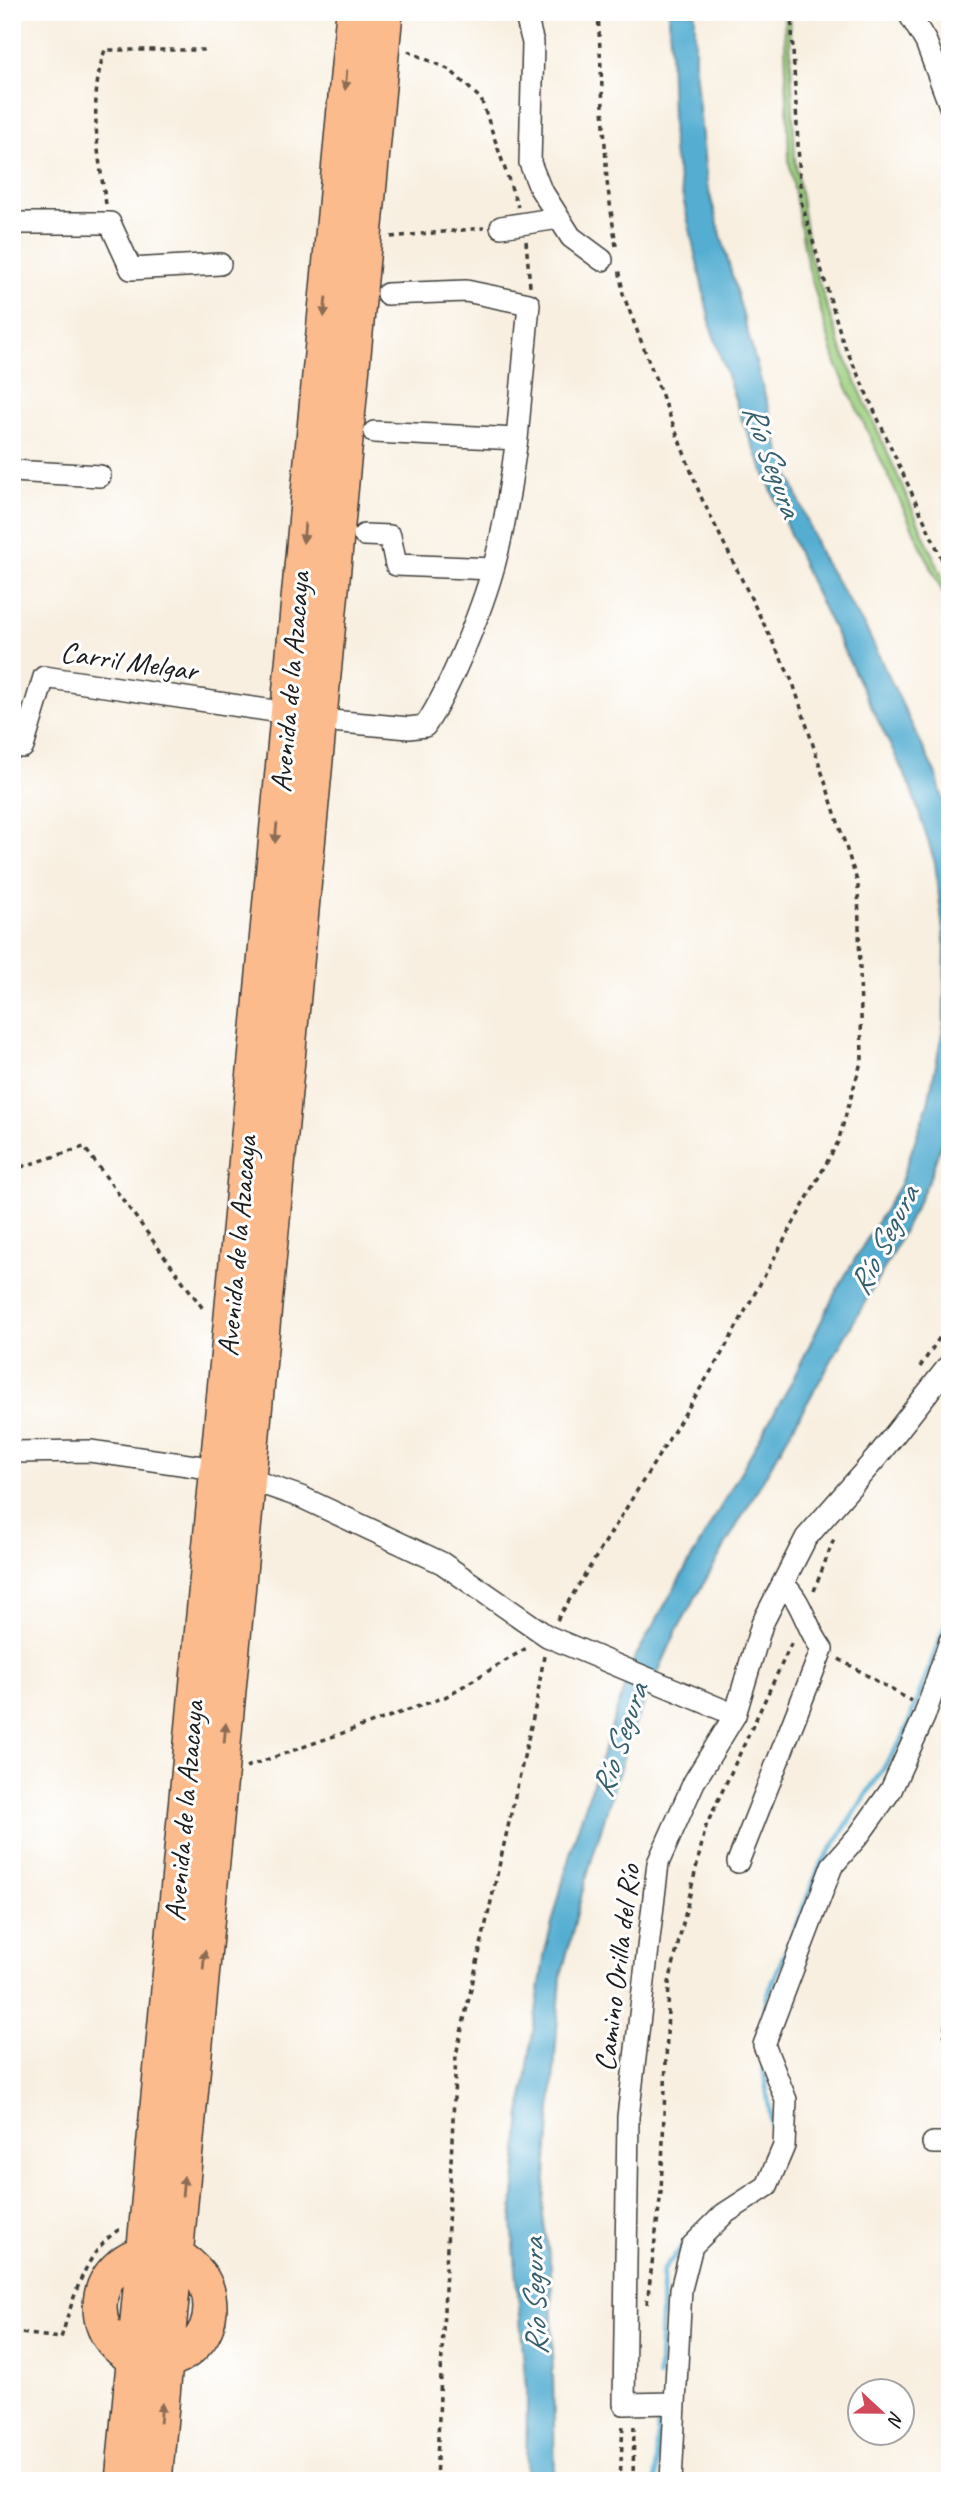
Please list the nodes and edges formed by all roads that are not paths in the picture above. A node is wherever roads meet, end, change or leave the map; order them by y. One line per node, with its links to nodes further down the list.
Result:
1 (353, 12): 18 (main road, Avenida de la Azacaya, one-way to 18)
2 (386, 12): 19 (main road, Avenida de la Azacaya)
3 (525, 12): 6 (street)
4 (908, 12): 5 (street)
5 (950, 106)
6 (559, 218): 8 (street); 9 (street)
7 (12, 222): 10 (street)
8 (501, 226)
9 (612, 256)
10 (220, 264)
11 (387, 294): 13 (street)
12 (374, 432): 13 (street)
13 (517, 439): 17 (street)
14 (12, 471): 15 (street)
15 (100, 476)
16 (364, 535): 17 (street)
17 (493, 569): 19 (street)
18 (287, 713): 20 (street, Carril Melgar); 23 (main road, Avenida de la Azacaya, one-way to 23)
19 (320, 720): 24 (main road, Avenida de la Azacaya)
20 (12, 746)
21 (950, 1364): 25 (street, Camino Orilla del Río)
22 (12, 1452): 23 (street)
23 (216, 1469): 29 (main road, Avenida de la Azacaya)
24 (248, 1479): 27 (street); 30 (main road, Avenida de la Azacaya, one-way to 24)
25 (783, 1584): 27 (street, Camino Orilla del Río); 28 (street)
26 (950, 1641): 33 (street)
27 (736, 1715): 33 (street, Camino Orilla del Río)
28 (738, 1862)
29 (144, 2240): 30 (main road); 31 (main road, Avenida de la Azacaya)
30 (176, 2257): 32 (main road, Avenida de la Azacaya)
31 (133, 2358): 32 (main road); 34 (main road, Avenida de la Azacaya)
32 (166, 2361): 35 (main road, Avenida de la Azacaya, one-way to 32)
33 (673, 2403): 36 (street)
34 (122, 2481)
35 (155, 2481)
36 (671, 2481)

